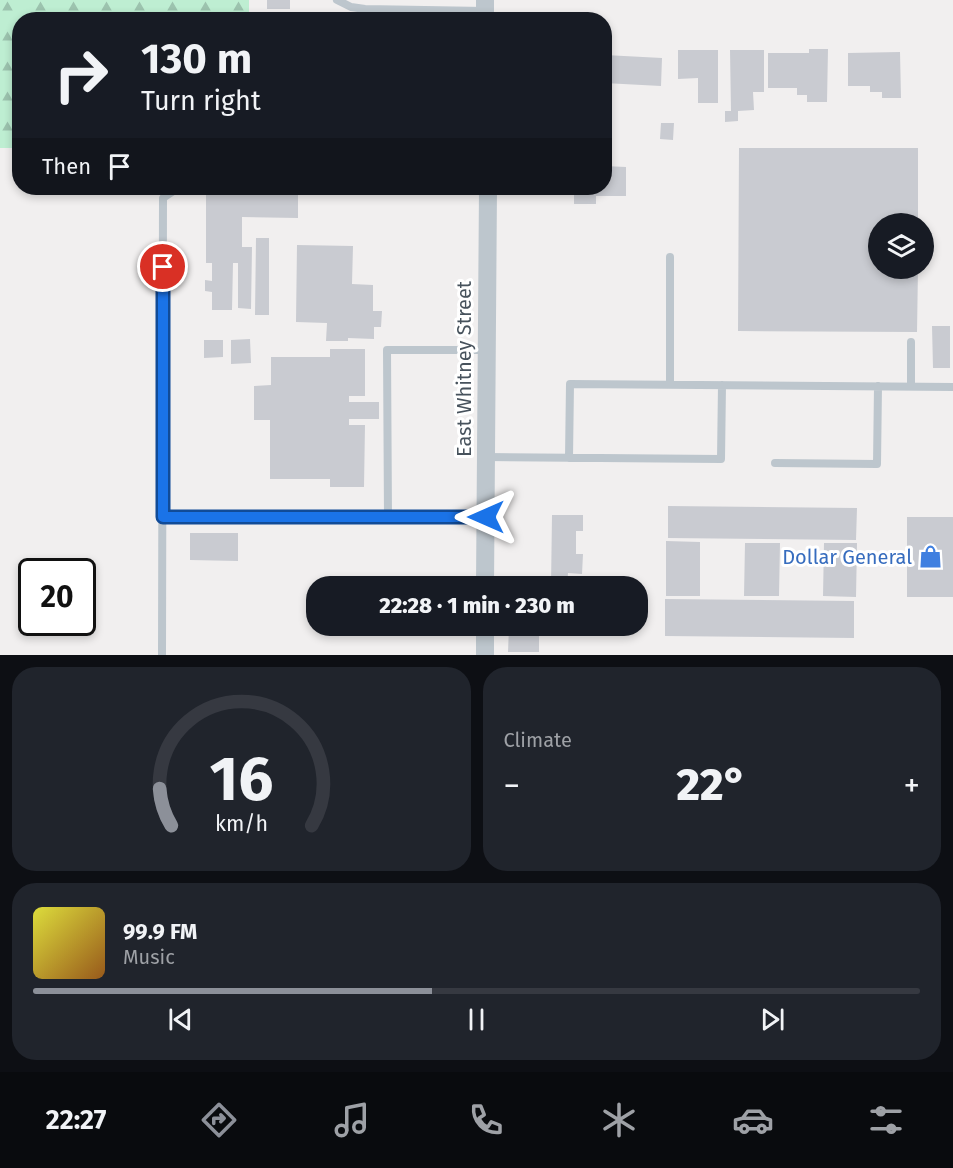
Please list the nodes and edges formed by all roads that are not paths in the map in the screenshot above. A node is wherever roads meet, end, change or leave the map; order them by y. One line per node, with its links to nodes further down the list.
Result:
1 (337, 0): 2 (lane)
2 (485, 10)
3 (168, 195): 16 (lane)
4 (488, 195): 7 (street, East Whitney Street)
5 (670, 257): 8 (lane)
6 (911, 342): 11 (lane)
7 (487, 350): 13 (street, East Whitney Street); 17 (lane)
8 (670, 384): 9 (lane); 14 (lane)
9 (722, 385): 10 (lane); 14 (lane)
10 (878, 386): 11 (lane); 15 (lane)
11 (911, 387): 12 (lane)
12 (953, 387)
13 (486, 458): 14 (lane); 18 (street, East Whitney Street)
14 (569, 458)
15 (775, 463)
16 (163, 517): 17 (lane); 21 (lane)
17 (388, 517): 18 (lane)
18 (486, 517): 19 (street, East Whitney Street)
19 (485, 576)
20 (485, 636): 22 (street)
21 (162, 655)
22 (485, 655)

